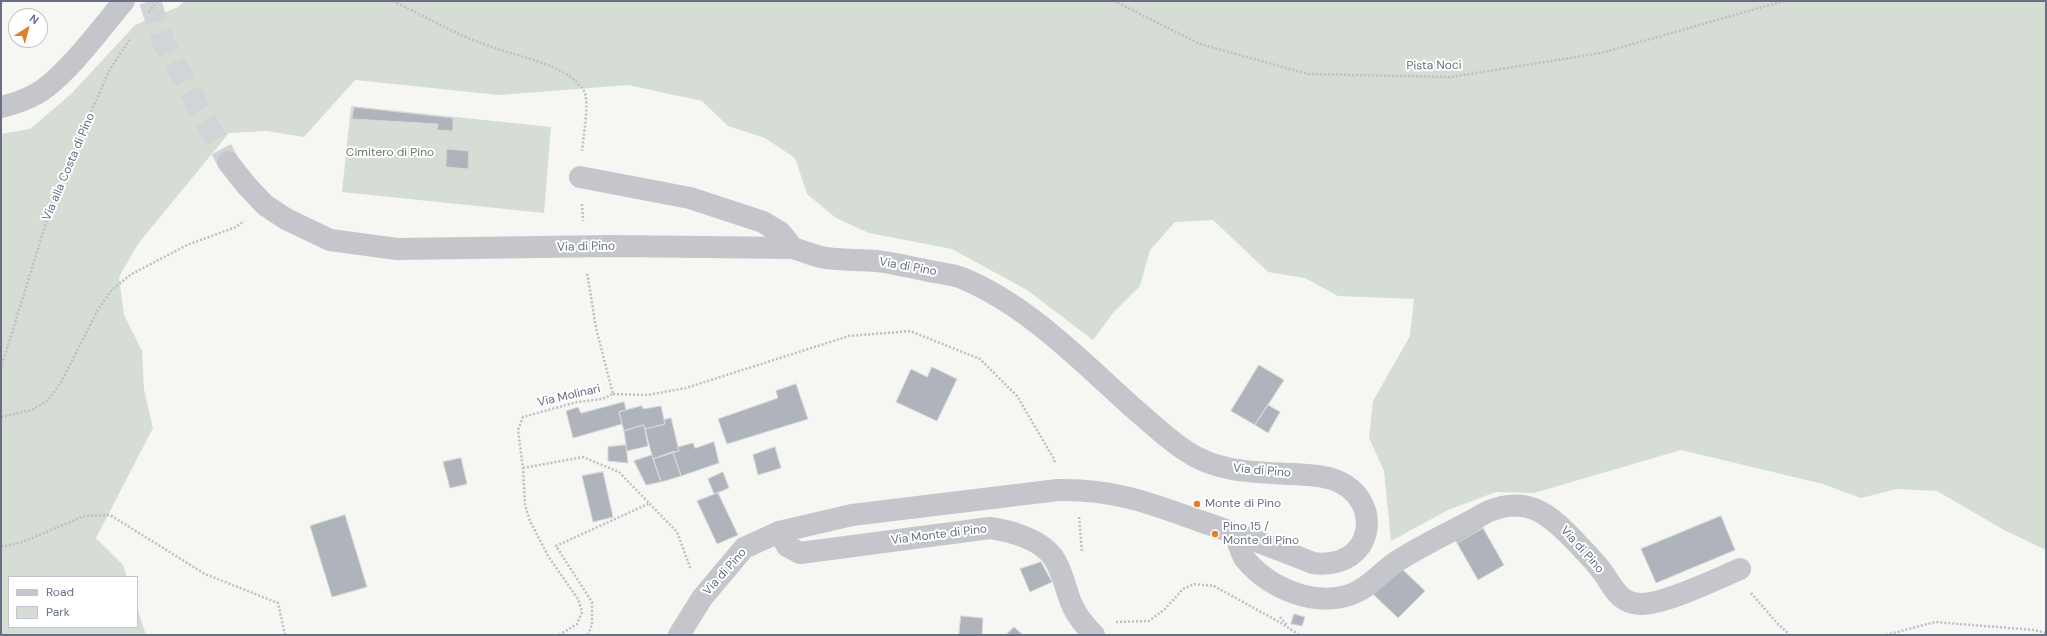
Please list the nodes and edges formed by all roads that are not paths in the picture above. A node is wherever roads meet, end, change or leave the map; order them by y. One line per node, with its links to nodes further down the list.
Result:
1 (124, 1): 2 (street)
2 (1, 107)
3 (228, 162): 5 (street, Via di Pino)
4 (580, 177): 5 (street)
5 (792, 248): 7 (street, Via di Pino)
6 (779, 532): 7 (street, Via di Pino); 9 (street, Via Monte di Pino); 10 (street, Via di Pino)
7 (1236, 533): 8 (street, Via di Pino)
8 (1735, 572)
9 (1089, 630)
10 (679, 635)

